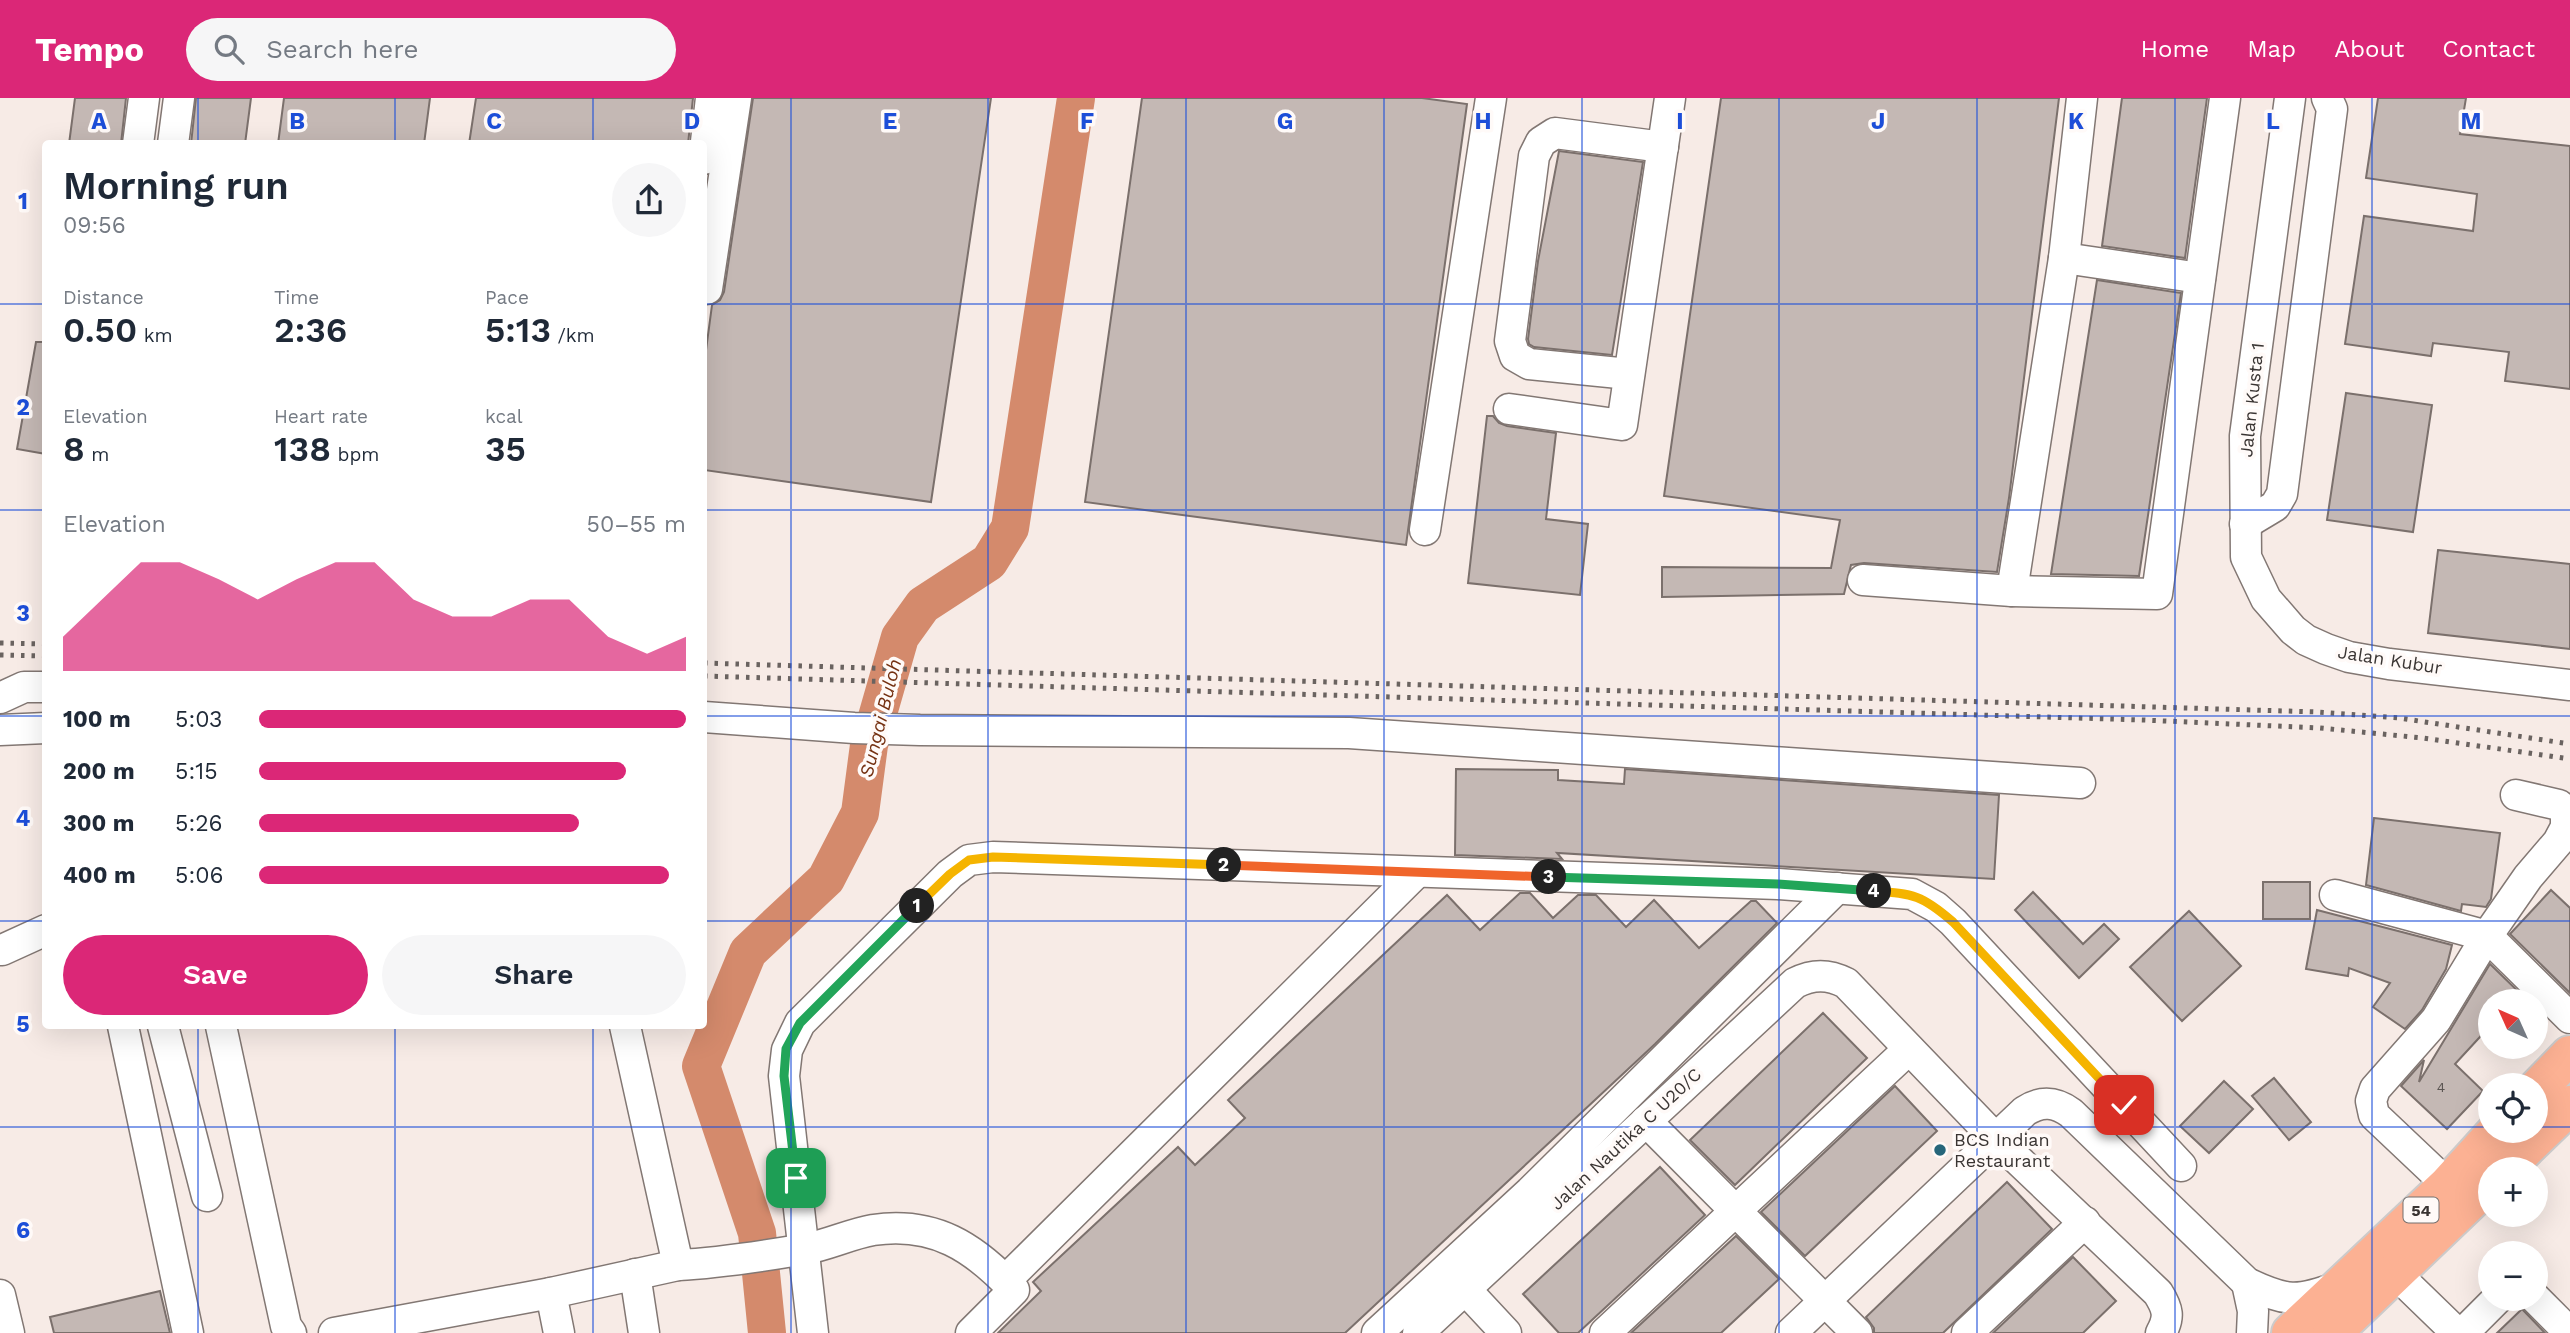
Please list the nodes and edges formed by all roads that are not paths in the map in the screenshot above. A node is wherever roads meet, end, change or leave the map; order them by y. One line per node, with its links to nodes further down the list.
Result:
1 (144, 98): 12 (street)
2 (179, 98): 13 (street)
3 (711, 98): 14 (street)
4 (736, 98): 18 (street)
5 (1492, 98): 22 (street)
6 (1670, 98): 15 (street)
7 (2082, 98): 16 (street)
8 (2225, 98): 17 (street)
9 (2290, 98): 21 (street, Jalan Kusta 1)
10 (2315, 98): 21 (street, Jalan Kusta 1)
11 (2327, 98): 21 (street)
12 (139, 140)
13 (174, 140)
14 (706, 140)
15 (1663, 146): 19 (street); 19 (street)
16 (2064, 258): 17 (street); 24 (street)
17 (2200, 278): 24 (street)
18 (707, 289)
19 (1629, 374): 20 (street)
20 (1509, 409)
21 (2245, 524): 25 (street, Jalan Kubur)
22 (1425, 530)
23 (1863, 580): 24 (street)
24 (2012, 591)
25 (2570, 685)
26 (42, 687): 27 (street)
27 (0, 698)
28 (707, 717): 31 (street)
29 (42, 728): 30 (street)
30 (0, 730)
31 (2080, 783)
32 (2516, 795): 37 (street)
33 (1416, 873): 34 (street); 58 (street); 62 (street)
34 (1836, 888): 52 (street); 80 (street)
35 (2335, 895): 37 (street)
36 (42, 932): 38 (street)
37 (2487, 936): 39 (street); 53 (street)
38 (1, 947)
39 (2570, 1018)
40 (124, 1029): 73 (street)
41 (164, 1029): 55 (street)
42 (222, 1029): 74 (street)
43 (626, 1029): 59 (street)
44 (1909, 1049): 48 (street, Jalan Nautika C U20/C); 49 (street); 56 (street)
45 (2570, 1055): 46 (highway)
46 (2548, 1078)
47 (2570, 1105): 51 (highway)
48 (1646, 1121): 56 (street); 65 (street, Jalan Nautika C U20/C)
49 (1995, 1138): 57 (street); 63 (street); 68 (street)
50 (2486, 1143): 53 (highway, 54)
51 (2516, 1157)
52 (2181, 1166)
53 (2448, 1185): 64 (highway, 54)
54 (2478, 1194): 60 (highway, 54)
55 (207, 1195)
56 (1735, 1212): 68 (street); 83 (street)
57 (2085, 1222): 71 (street); 86 (street)
58 (799, 1249): 59 (street); 62 (street); 78 (street)
59 (678, 1265): 61 (street)
60 (2396, 1273): 89 (highway, 54); 90 (street)
61 (635, 1275): 66 (street); 77 (street)
62 (1006, 1280): 79 (street)
63 (2247, 1283): 64 (street); 87 (street)
64 (2342, 1286): 88 (highway, 54)
65 (1465, 1289): 81 (street, Jalan Nautika C U20/C); 82 (street)
66 (551, 1293): 75 (street); 76 (street)
67 (0, 1295): 72 (street)
68 (1825, 1301): 84 (street); 85 (street)
69 (2485, 1311): 91 (street)
70 (2548, 1311): 92 (street)
71 (2164, 1326)
72 (9, 1333)
73 (188, 1333)
74 (291, 1333)
75 (334, 1333)
76 (559, 1333)
77 (644, 1333)
78 (813, 1333)
79 (971, 1333)
80 (1377, 1333)
81 (1418, 1333)
82 (1506, 1333)
83 (1605, 1333)
84 (1791, 1333)
85 (1857, 1333)
86 (1967, 1333)
87 (2252, 1333)
88 (2291, 1333)
89 (2332, 1333)
90 (2457, 1333)
91 (2463, 1333)
92 (2570, 1333)

